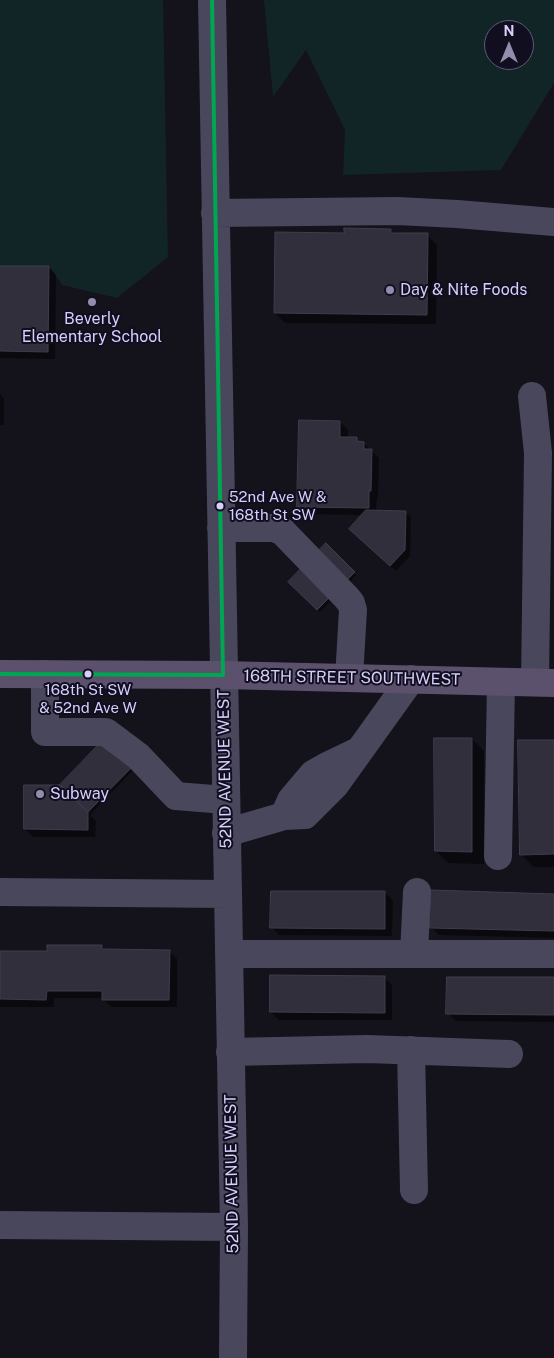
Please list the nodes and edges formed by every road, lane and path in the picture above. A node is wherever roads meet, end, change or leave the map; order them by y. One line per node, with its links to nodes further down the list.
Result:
1 (212, 0): 2 (street, 52ND AVENUE WEST)
2 (215, 213): 3 (street); 5 (street, 52ND AVENUE WEST)
3 (554, 222)
4 (532, 396): 12 (street)
5 (221, 528): 8 (street, 52ND AVENUE WEST); 9 (street)
6 (0, 674): 7 (main road, 168TH STREET SOUTHWEST)
7 (45, 674): 8 (main road, 168TH STREET SOUTHWEST); 13 (street)
8 (223, 675): 9 (main road, 168TH STREET SOUTHWEST); 13 (street, 52ND AVENUE WEST)
9 (350, 678): 10 (main road, 168TH STREET SOUTHWEST)
10 (412, 679): 11 (main road, 168TH STREET SOUTHWEST); 14 (street)
11 (501, 682): 12 (main road, 168TH STREET SOUTHWEST); 15 (street)
12 (545, 683)
13 (226, 800): 14 (street, 52ND AVENUE WEST)
14 (226, 833): 18 (street, 52ND AVENUE WEST)
15 (498, 856)
16 (0, 892): 18 (street)
17 (417, 892): 20 (street)
18 (228, 894): 19 (street, 52ND AVENUE WEST)
19 (229, 954): 20 (street); 23 (street, 52ND AVENUE WEST)
20 (414, 954): 21 (street)
21 (554, 954)
22 (411, 1050): 23 (street); 24 (street); 25 (street)
23 (230, 1052): 27 (street, 52ND AVENUE WEST)
24 (509, 1054)
25 (414, 1190)
26 (0, 1225): 27 (street)
27 (234, 1227): 28 (street, 52ND AVENUE WEST)
28 (233, 1358)

